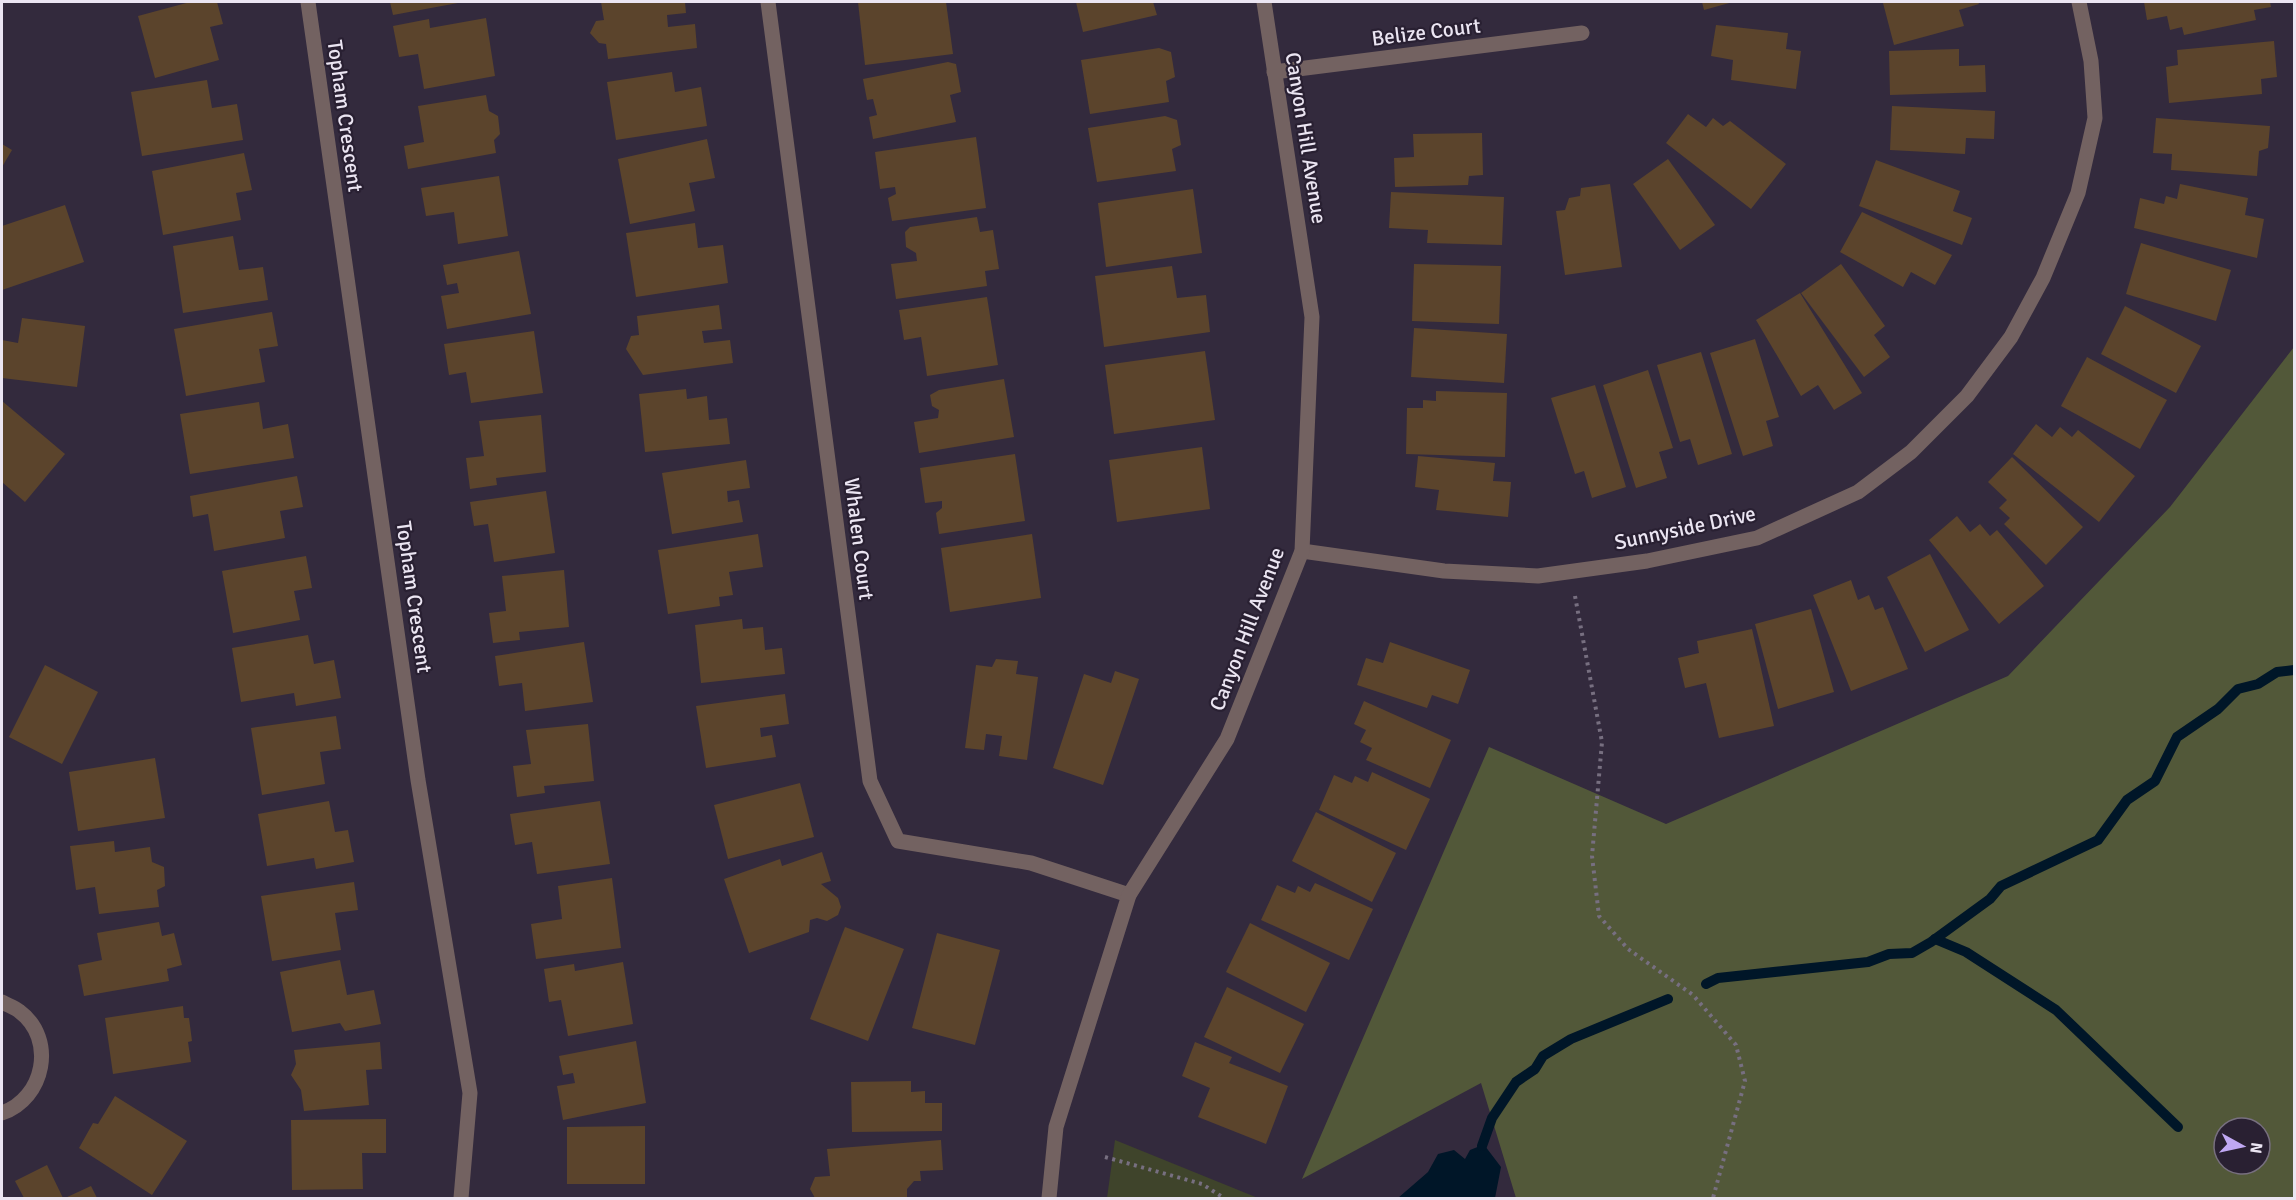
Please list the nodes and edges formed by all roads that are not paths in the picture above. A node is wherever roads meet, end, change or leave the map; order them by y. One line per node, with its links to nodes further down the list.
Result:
1 (308, 2): 11 (street, Topham Crescent)
2 (768, 2): 8 (street, Whalen Court)
3 (1264, 2): 6 (street, Canyon Hill Avenue)
4 (2079, 2): 7 (street, Sunnyside Drive)
5 (1582, 33): 6 (street, Belize Court)
6 (1274, 72): 7 (street, Canyon Hill Avenue)
7 (1302, 551): 8 (street, Canyon Hill Avenue)
8 (1129, 895): 12 (street, Canyon Hill Avenue)
9 (2, 1002): 10 (street)
10 (2, 1113)
11 (461, 1198)
12 (1049, 1198)

